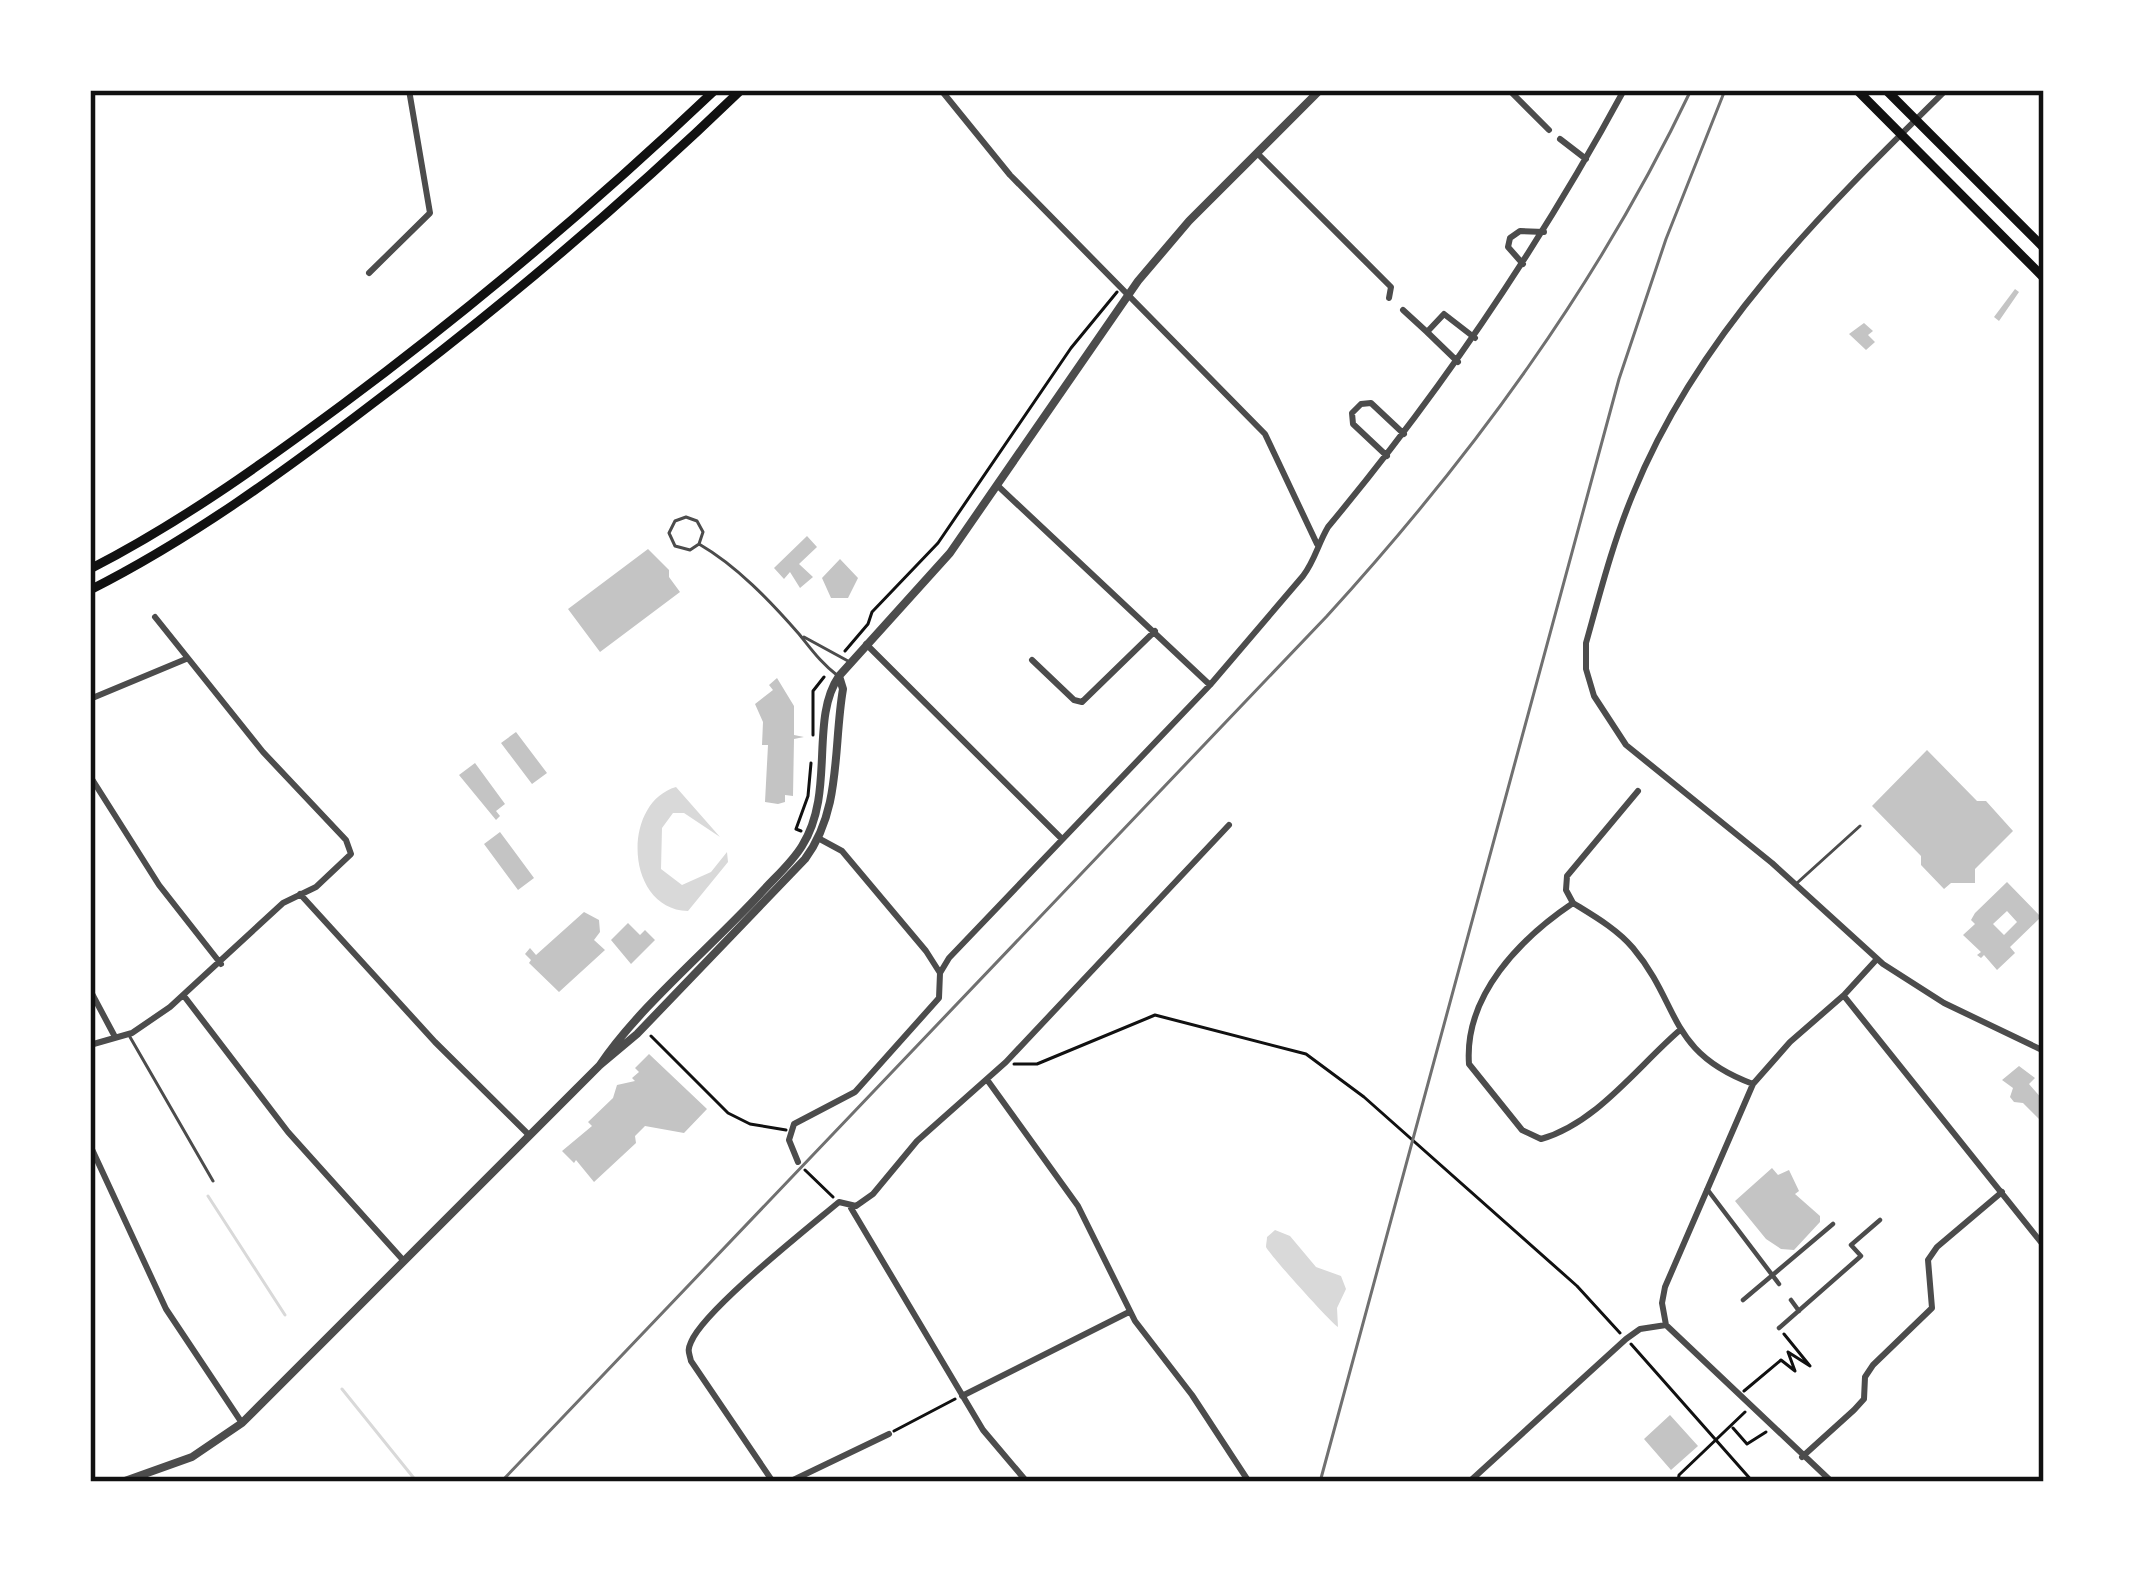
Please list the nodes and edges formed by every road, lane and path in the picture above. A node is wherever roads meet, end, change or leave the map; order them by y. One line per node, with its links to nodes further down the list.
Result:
1 (409, 90): 20 (street)
2 (715, 90): 33 (main road)
3 (741, 90): 34 (main road)
4 (941, 90): 22 (street)
5 (1320, 90): 15 (street)
6 (1509, 90): 12 (street)
7 (1624, 90): 16 (street)
8 (1857, 90): 13 (main road)
9 (1886, 90): 11 (main road)
10 (1946, 90): 11 (street)
11 (1916, 120): 13 (street); 18 (main road)
12 (1550, 130)
13 (1900, 133): 21 (main road); 54 (street)
14 (1560, 139): 16 (street)
15 (1257, 153): 22 (street); 23 (street)
16 (1586, 159): 17 (street)
17 (1545, 232): 19 (street); 19 (street)
18 (2044, 248)
19 (1523, 264): 26 (street)
20 (369, 273)
21 (2044, 278)
22 (1123, 293): 30 (street); 32 (street); 39 (path)
23 (1389, 298)
24 (1402, 310): 25 (street)
25 (1427, 332): 26 (street); 27 (street)
26 (1475, 338): 27 (street)
27 (1458, 362): 28 (street)
28 (1404, 434): 29 (street); 29 (street)
29 (1387, 456): 32 (street)
30 (998, 486): 36 (street); 38 (street)
31 (699, 544): 31 (lane); 37 (lane)
32 (1317, 544): 43 (street)
33 (90, 569)
34 (90, 590)
35 (155, 617): 40 (street)
36 (1155, 632): 41 (street); 43 (street)
37 (800, 635): 39 (lane); 42 (lane)
38 (866, 644): 39 (street); 53 (street)
39 (846, 658): 42 (street)
40 (186, 659): 44 (street); 55 (street)
41 (1032, 660)
42 (835, 673): 45 (path); 52 (street)
43 (1210, 685): 53 (street)
44 (90, 698)
45 (813, 741)
46 (812, 754): 51 (path)
47 (90, 776): 58 (street)
48 (1638, 791): 56 (street)
49 (1229, 825): 69 (street)
50 (1860, 826): 54 (lane)
51 (796, 829)
52 (814, 836): 59 (street); 65 (street); 70 (street)
53 (1062, 838): 59 (street)
54 (1796, 884): 57 (street)
55 (300, 894): 58 (street); 74 (street)
56 (1573, 903): 63 (street); 63 (street)
57 (1877, 959): 61 (street); 68 (street)
58 (221, 964): 62 (street)
59 (940, 974): 73 (street)
60 (90, 990): 66 (street)
61 (1844, 995): 72 (street); 79 (street)
62 (184, 996): 64 (street); 85 (street)
63 (1680, 1030): 72 (street)
64 (128, 1034): 66 (street); 77 (lane)
65 (638, 1034): 70 (street); 73 (path)
66 (115, 1036): 67 (street)
67 (90, 1045)
68 (2044, 1051)
69 (1006, 1062): 71 (street); 94 (path)
70 (600, 1065): 74 (street)
71 (988, 1081): 81 (street); 91 (street)
72 (1753, 1084): 78 (street)
73 (790, 1131): 76 (street)
74 (530, 1135): 85 (street)
75 (90, 1144): 98 (street)
76 (798, 1162): 80 (path)
77 (213, 1181)
78 (1707, 1189): 86 (street); 92 (street)
79 (2002, 1192): 84 (street); 103 (street)
80 (839, 1202): 81 (street); 105 (street)
81 (850, 1207): 96 (street)
82 (1880, 1220): 90 (street)
83 (1833, 1224): 86 (street)
84 (2044, 1246)
85 (404, 1261): 98 (street)
86 (1772, 1275): 87 (street); 88 (street)
87 (1779, 1284)
88 (1743, 1300)
89 (1791, 1300): 90 (street)
90 (1799, 1310): 93 (street)
91 (1129, 1312): 96 (street); 108 (street)
92 (1666, 1324): 94 (street); 95 (street)
93 (1779, 1328): 95 (path)
94 (1626, 1339): 102 (path); 109 (street)
95 (1739, 1395): 97 (street)
96 (962, 1396): 101 (path); 107 (street)
97 (1750, 1406): 99 (path); 100 (street)
98 (242, 1423): 104 (street)
99 (1732, 1426): 100 (path); 102 (path)
100 (1771, 1426): 103 (street)
101 (889, 1434): 106 (street)
102 (1717, 1441): 110 (path); 111 (path)
103 (1802, 1457): 112 (street)
104 (122, 1482)
105 (773, 1482)
106 (789, 1482)
107 (1027, 1482)
108 (1249, 1482)
109 (1468, 1482)
110 (1678, 1482)
111 (1753, 1482)
112 (1832, 1482)

